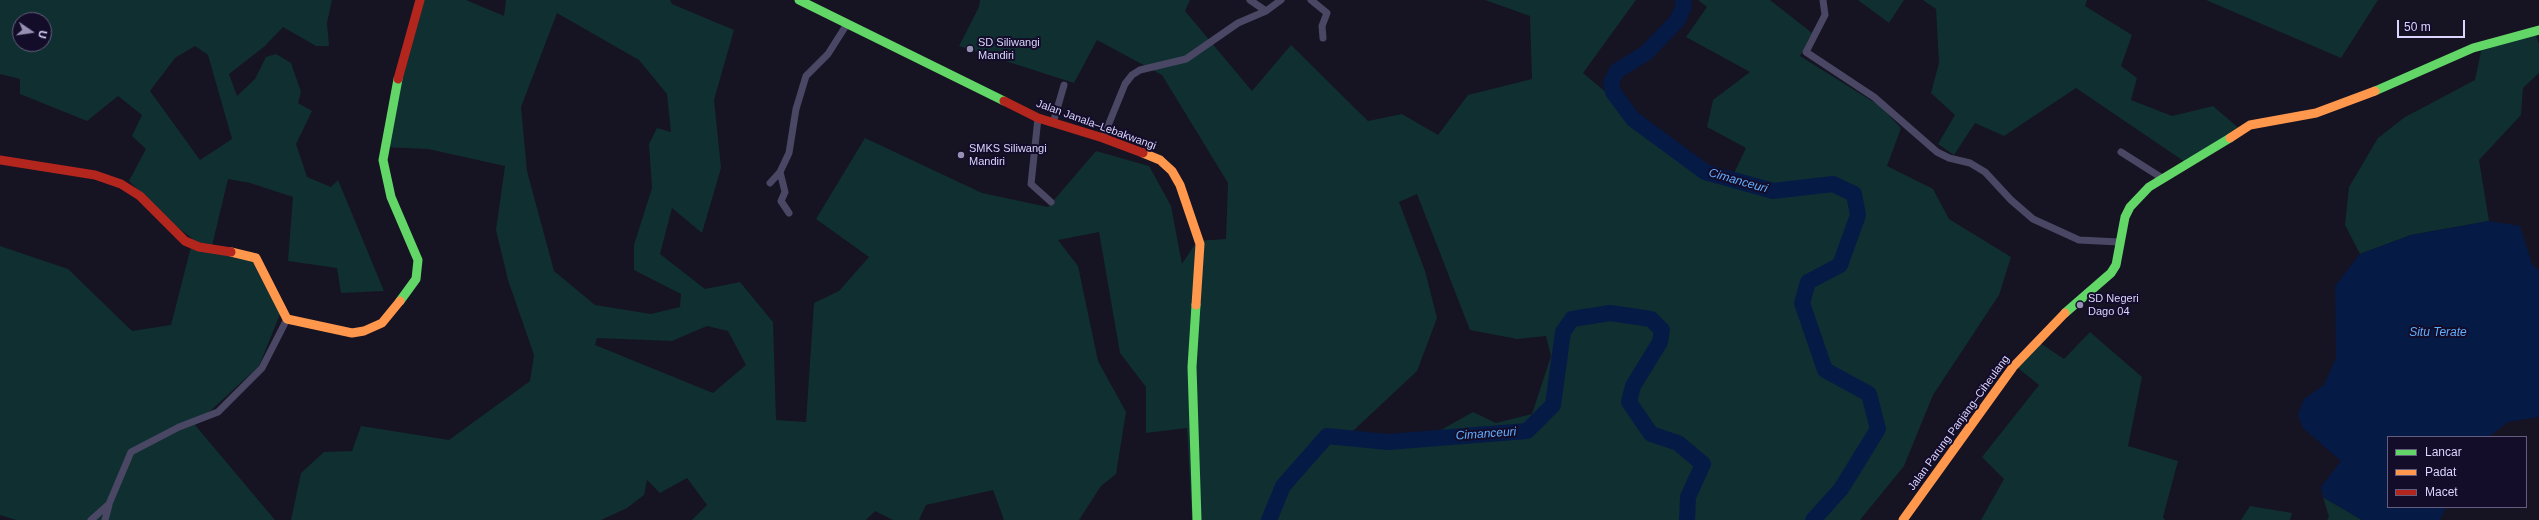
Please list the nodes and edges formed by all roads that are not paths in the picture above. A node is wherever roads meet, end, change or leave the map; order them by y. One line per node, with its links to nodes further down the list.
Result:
1 (420, 0): 23 (street)
2 (799, 0): 8 (street, Jalan Janala–Lebakwangi)
3 (1250, 0): 7 (street)
4 (1281, 0): 7 (street)
5 (1311, 0): 10 (street)
6 (1823, 0): 22 (street)
7 (1266, 11): 14 (street)
8 (848, 24): 12 (street, Jalan Janala–Lebakwangi); 17 (street)
9 (2539, 30): 18 (street, Jalan Parung Panjang–Ciheulang)
10 (1323, 38)
11 (1064, 85): 13 (street)
12 (1038, 118): 13 (street, Jalan Janala–Lebakwangi); 20 (street)
13 (1053, 122): 14 (street, Jalan Janala–Lebakwangi)
14 (1104, 138): 27 (street, Jalan Janala–Lebakwangi)
15 (2121, 152): 18 (street)
16 (0, 160): 23 (street)
17 (780, 172): 19 (street); 21 (street)
18 (2162, 178): 22 (street, Jalan Parung Panjang–Ciheulang)
19 (770, 183)
20 (1051, 202)
21 (789, 213)
22 (2118, 242): 28 (street, Jalan Parung Panjang–Ciheulang)
23 (287, 319): 24 (street)
24 (109, 504): 25 (street); 26 (street)
25 (91, 520)
26 (104, 520)
27 (1197, 520)
28 (1904, 520)

